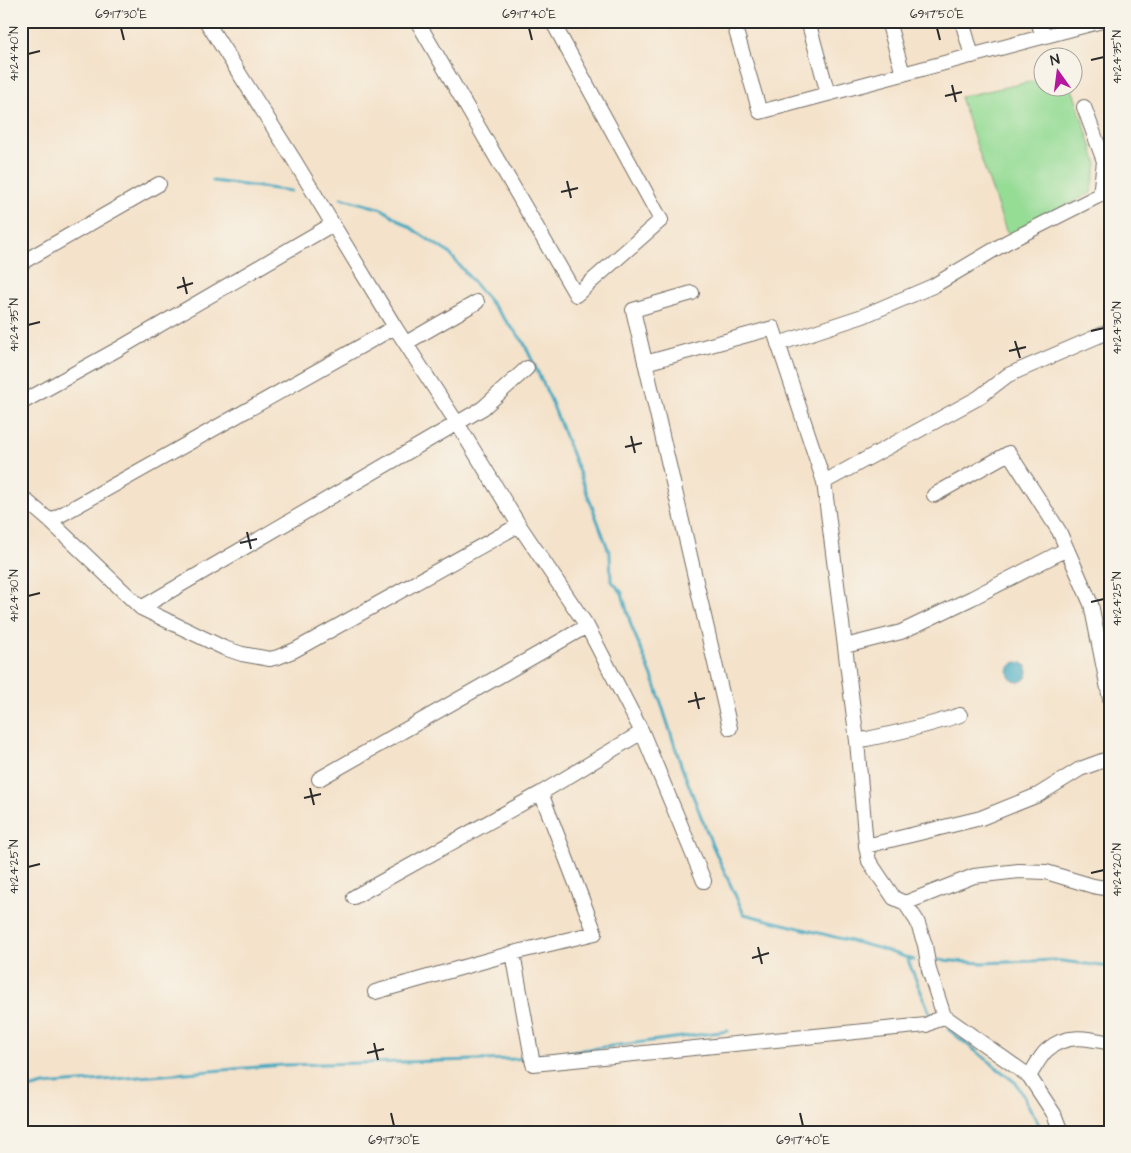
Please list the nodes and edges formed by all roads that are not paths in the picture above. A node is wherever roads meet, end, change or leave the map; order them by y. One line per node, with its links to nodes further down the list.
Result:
1 (206, 21): 17 (street)
2 (417, 21): 3 (street)
3 (552, 21)
4 (733, 21): 14 (street)
5 (808, 21): 14 (street)
6 (888, 21): 13 (street)
7 (962, 21): 12 (street)
8 (1038, 21): 11 (street)
9 (1102, 21): 10 (street)
10 (1067, 26): 11 (street)
11 (1043, 37): 12 (street)
12 (972, 56): 13 (street)
13 (903, 74): 14 (street)
14 (828, 94)
15 (1084, 107): 24 (street)
16 (159, 184): 18 (street)
17 (333, 224): 21 (street); 27 (street)
18 (21, 263)
19 (692, 293): 25 (street)
20 (477, 302): 23 (street)
21 (395, 327): 23 (street); 32 (street)
22 (1107, 337): 29 (street)
23 (406, 343): 28 (street)
24 (778, 344): 25 (street); 29 (street)
25 (645, 363): 40 (street)
26 (527, 368): 28 (street)
27 (21, 403)
28 (457, 423): 33 (street); 35 (street)
29 (824, 482): 37 (street)
30 (934, 495): 34 (street)
31 (21, 496): 32 (street)
32 (50, 521): 35 (street)
33 (519, 525): 35 (street); 36 (street)
34 (1067, 549): 37 (street); 38 (street)
35 (141, 608)
36 (587, 626): 41 (street); 44 (street)
37 (846, 646): 42 (street)
38 (1110, 699)
39 (960, 715): 42 (street)
40 (730, 728)
41 (642, 732): 45 (street); 47 (street)
42 (857, 741): 46 (street)
43 (1110, 758): 46 (street)
44 (319, 779)
45 (541, 793): 49 (street); 51 (street)
46 (866, 846): 50 (street)
47 (704, 881)
48 (1110, 889): 50 (street)
49 (354, 897)
50 (904, 903): 53 (street)
51 (513, 953): 52 (street); 53 (street)
52 (375, 992)
53 (944, 1016): 55 (street)
54 (1110, 1043): 55 (street)
55 (1030, 1076): 56 (street)
56 (1061, 1132)

